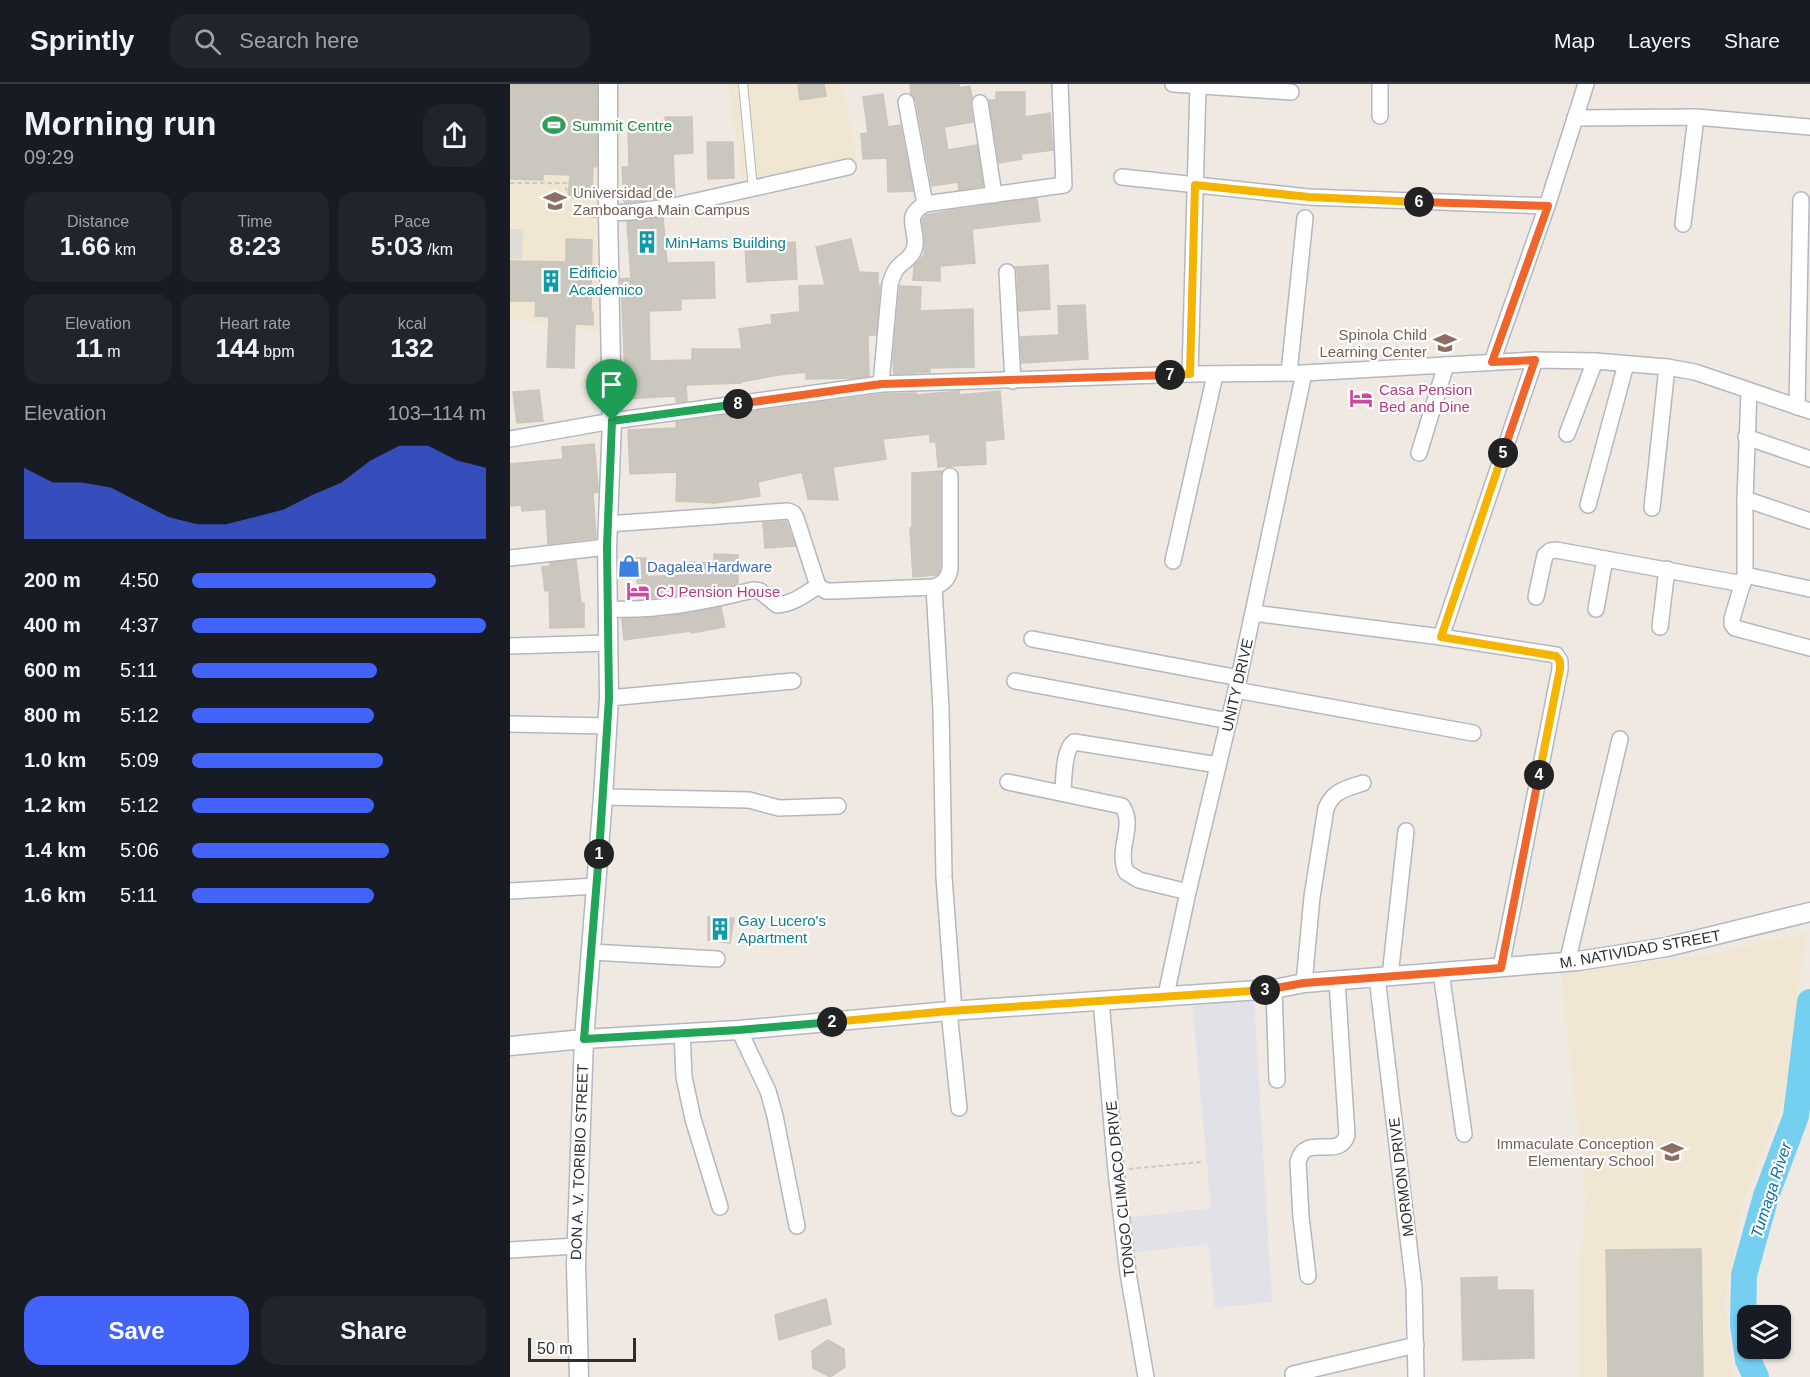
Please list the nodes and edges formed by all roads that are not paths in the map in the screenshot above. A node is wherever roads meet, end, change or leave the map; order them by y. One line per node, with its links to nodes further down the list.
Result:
1 (608, 84): 23 (street, DON A. V. TORIBIO STREET)
2 (743, 84): 18 (lane)
3 (1060, 84): 19 (street)
4 (1173, 84): 7 (street)
5 (1380, 84): 11 (street)
6 (1586, 84): 13 (street)
7 (1198, 86): 8 (street); 17 (street)
8 (1291, 92)
9 (906, 102): 21 (street)
10 (980, 103): 19 (street)
11 (1380, 116)
12 (1696, 117): 13 (street); 14 (street); 25 (street)
13 (1575, 118): 22 (street)
14 (1810, 127)
15 (848, 167): 18 (street)
16 (1122, 177): 17 (street)
17 (1195, 185): 22 (street); 34 (street)
18 (753, 188): 23 (street)
19 (994, 195): 21 (street)
20 (1801, 200): 39 (street)
21 (925, 204): 37 (street)
22 (1548, 206): 29 (street)
23 (600, 213): 40 (street, DON A. V. TORIBIO STREET)
24 (1305, 218): 33 (street, UNITY DRIVE)
25 (1683, 224)
26 (1007, 272): 36 (street)
27 (1535, 360): 28 (street); 29 (street); 66 (street)
28 (1595, 361): 30 (street); 41 (street)
29 (1492, 362): 31 (street)
30 (1626, 364): 32 (street); 48 (street)
31 (1446, 365): 33 (street); 44 (street)
32 (1667, 367): 38 (street); 49 (street)
33 (1297, 373): 35 (street); 64 (street, UNITY DRIVE)
34 (1190, 374): 35 (street); 36 (street)
35 (1215, 375): 55 (street)
36 (1013, 381): 37 (street)
37 (881, 384): 40 (street)
38 (1749, 391): 39 (street); 42 (street)
39 (1804, 409)
40 (612, 421): 43 (street); 51 (street, DON A. V. TORIBIO STREET)
41 (1567, 434)
42 (1746, 437): 45 (street); 47 (street)
43 (510, 439)
44 (1419, 453)
45 (1810, 459)
46 (950, 477): 59 (street)
47 (1745, 499): 50 (street); 57 (street)
48 (1588, 505)
49 (1652, 508)
50 (1810, 521)
51 (608, 524): 52 (street, DON A. V. TORIBIO STREET); 58 (street)
52 (607, 547): 53 (street); 62 (street, DON A. V. TORIBIO STREET)
53 (510, 558)
54 (1605, 559): 56 (street); 61 (street); 63 (street)
55 (1173, 561)
56 (1667, 569): 57 (street); 65 (street)
57 (1744, 579): 60 (street); 70 (street)
58 (818, 586): 59 (street); 62 (street)
59 (934, 587): 102 (street)
60 (1810, 590)
61 (1536, 597)
62 (608, 609): 68 (street, DON A. V. TORIBIO STREET)
63 (1596, 609)
64 (1253, 613): 66 (street); 73 (street, UNITY DRIVE)
65 (1660, 627)
66 (1441, 637): 94 (street)
67 (1032, 639): 73 (street)
68 (608, 643): 69 (street); 74 (street, DON A. V. TORIBIO STREET)
69 (510, 646)
70 (1810, 648)
71 (793, 681): 74 (street)
72 (1014, 681): 75 (street)
73 (1237, 684): 75 (street, UNITY DRIVE); 78 (street)
74 (609, 698): 77 (street, DON A. V. TORIBIO STREET)
75 (1229, 721): 80 (street, UNITY DRIVE)
76 (510, 724): 77 (street)
77 (607, 726): 84 (street, DON A. V. TORIBIO STREET)
78 (1473, 734)
79 (1620, 739): 93 (street)
80 (1218, 765): 83 (street); 89 (street, UNITY DRIVE)
81 (1008, 782): 83 (street)
82 (1363, 783): 98 (street)
83 (1063, 793): 89 (street)
84 (603, 797): 85 (street); 87 (street, DON A. V. TORIBIO STREET)
85 (838, 806)
86 (1406, 831): 96 (street, MORMON DRIVE)
87 (596, 886): 88 (street); 91 (street, DON A. V. TORIBIO STREET)
88 (510, 891)
89 (1188, 892): 100 (street, UNITY DRIVE)
90 (1804, 914): 93 (street, M. NATIVIDAD STREET)
91 (591, 952): 92 (street); 105 (street, DON A. V. TORIBIO STREET)
92 (717, 959)
93 (1567, 963): 94 (street, M. NATIVIDAD STREET)
94 (1501, 968): 95 (street, M. NATIVIDAD STREET)
95 (1441, 972): 96 (street, M. NATIVIDAD STREET); 109 (street)
96 (1383, 977): 97 (street, M. NATIVIDAD STREET); 115 (street, MORMON DRIVE)
97 (1337, 981): 98 (street, M. NATIVIDAD STREET); 114 (street)
98 (1304, 983): 99 (street, M. NATIVIDAD STREET)
99 (1274, 989): 100 (street, M. NATIVIDAD STREET); 107 (street)
100 (1166, 996): 101 (street, M. NATIVIDAD STREET)
101 (1101, 1000): 102 (street, M. NATIVIDAD STREET); 118 (street, TONGO CLIMACO DRIVE)
102 (952, 1011): 103 (street, M. NATIVIDAD STREET); 108 (street)
103 (739, 1030): 104 (street, M. NATIVIDAD STREET); 111 (street)
104 (682, 1032): 105 (street, M. NATIVIDAD STREET); 110 (street)
105 (584, 1039): 106 (street, M. NATIVIDAD STREET); 112 (street, DON A. V. TORIBIO STREET)
106 (510, 1046)
107 (1277, 1080)
108 (959, 1108)
109 (1464, 1134)
110 (720, 1207)
111 (797, 1226)
112 (576, 1246): 113 (street); 117 (street, DON A. V. TORIBIO STREET)
113 (510, 1250)
114 (1308, 1276)
115 (1416, 1345): 116 (street); 119 (street, MORMON DRIVE)
116 (1293, 1374)
117 (579, 1377)
118 (1146, 1377)
119 (1416, 1377)

